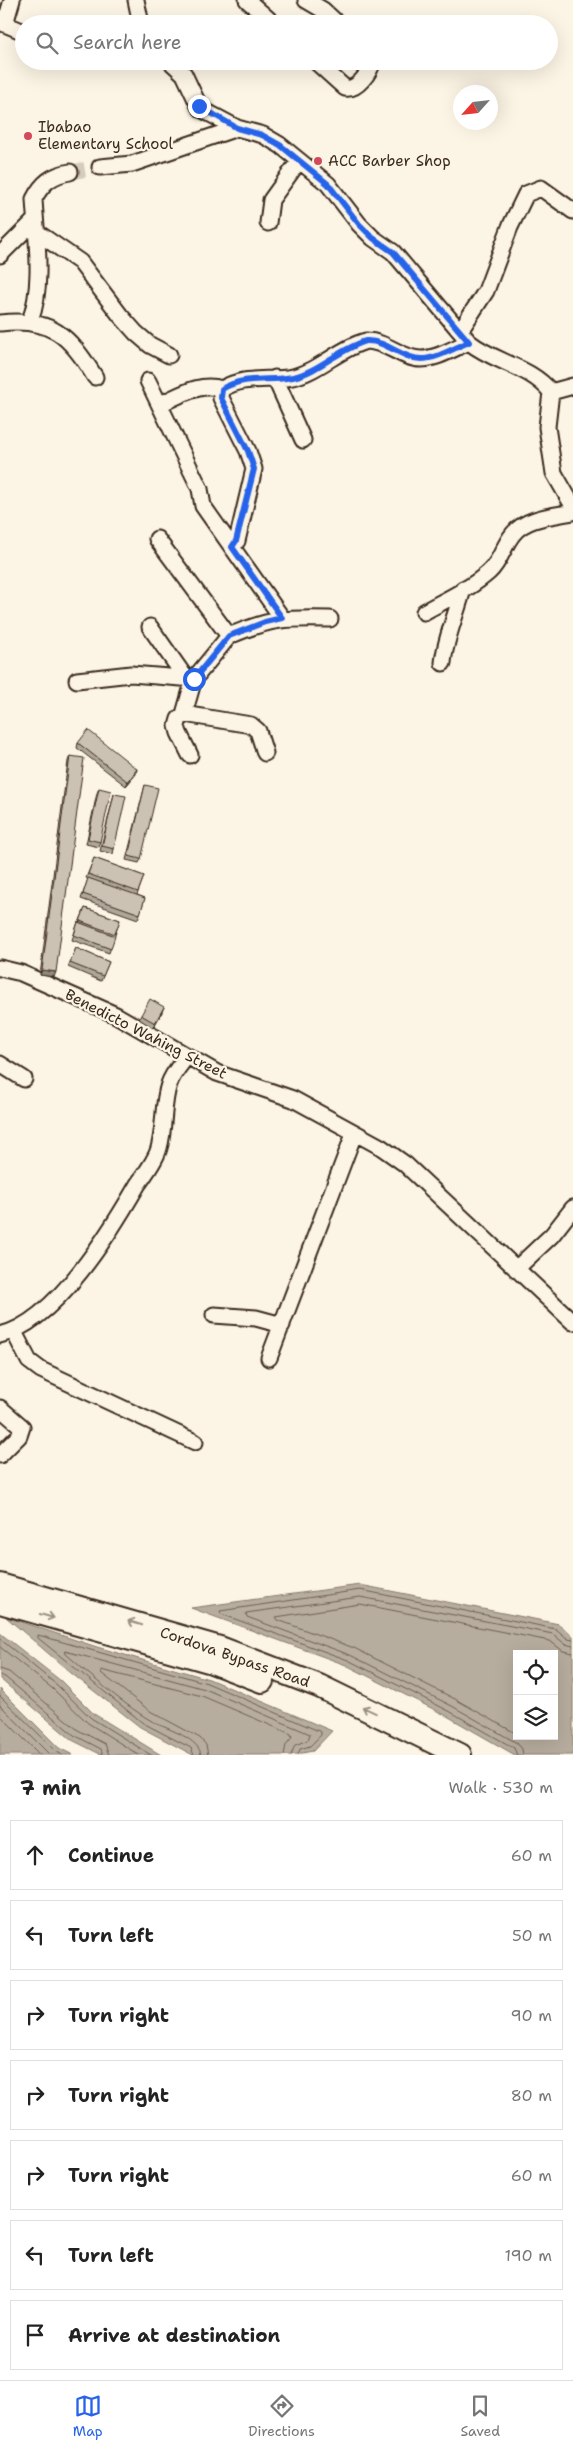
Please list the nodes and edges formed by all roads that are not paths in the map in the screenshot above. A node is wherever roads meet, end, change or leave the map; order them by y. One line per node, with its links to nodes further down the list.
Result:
1 (12, 0): 8 (street)
2 (136, 0): 5 (street)
3 (247, 0): 6 (street)
4 (306, 0): 7 (street)
5 (139, 15)
6 (264, 15)
7 (328, 15)
8 (3, 23): 9 (street)
9 (15, 28)
10 (180, 70): 13 (street)
11 (325, 70): 12 (street)
12 (367, 70)
13 (237, 128): 14 (street); 15 (street)
14 (299, 161): 18 (street); 23 (street)
15 (100, 168)
16 (70, 172): 19 (street)
17 (573, 211): 23 (street)
18 (268, 223)
19 (35, 226): 20 (street); 21 (street); 24 (street)
20 (0, 255)
21 (30, 321): 22 (street); 25 (street)
22 (0, 323)
23 (465, 337): 26 (street); 30 (street)
24 (169, 355)
25 (95, 377)
26 (275, 378): 29 (street); 32 (street)
27 (148, 381): 31 (street)
28 (573, 386): 30 (street)
29 (222, 389): 31 (street); 36 (street)
30 (551, 392): 33 (street)
31 (160, 404): 36 (street)
32 (303, 440)
33 (573, 506)
34 (573, 512): 37 (street)
35 (157, 539): 42 (street)
36 (232, 547): 39 (street)
37 (463, 589): 38 (street); 43 (street)
38 (424, 612)
39 (282, 618): 40 (street); 42 (street)
40 (330, 619)
41 (150, 627): 44 (street)
42 (229, 636): 44 (street)
43 (443, 663)
44 (190, 678): 45 (street); 46 (street)
45 (77, 680)
46 (184, 714): 47 (street); 48 (street)
47 (265, 753)
48 (190, 755)
49 (0, 968): 50 (street, Benedicto Wahing Street)
50 (187, 1056): 53 (street, Benedicto Wahing Street); 59 (street)
51 (0, 1064): 52 (street)
52 (24, 1078)
53 (354, 1134): 55 (street, Benedicto Wahing Street); 58 (street)
54 (573, 1208): 55 (street)
55 (516, 1269): 57 (street, Benedicto Wahing Street)
56 (214, 1315): 58 (street)
57 (573, 1322)
58 (282, 1325): 60 (street)
59 (7, 1334): 62 (street)
60 (269, 1358)
61 (0, 1408): 63 (street)
62 (194, 1442)
63 (0, 1455)
64 (0, 1585): 67 (main road, Cordova Bypass Road, one-way to 64)
65 (0, 1602): 66 (main road, Cordova Bypass Road, one-way to 66)
66 (429, 1755)
67 (460, 1755)

